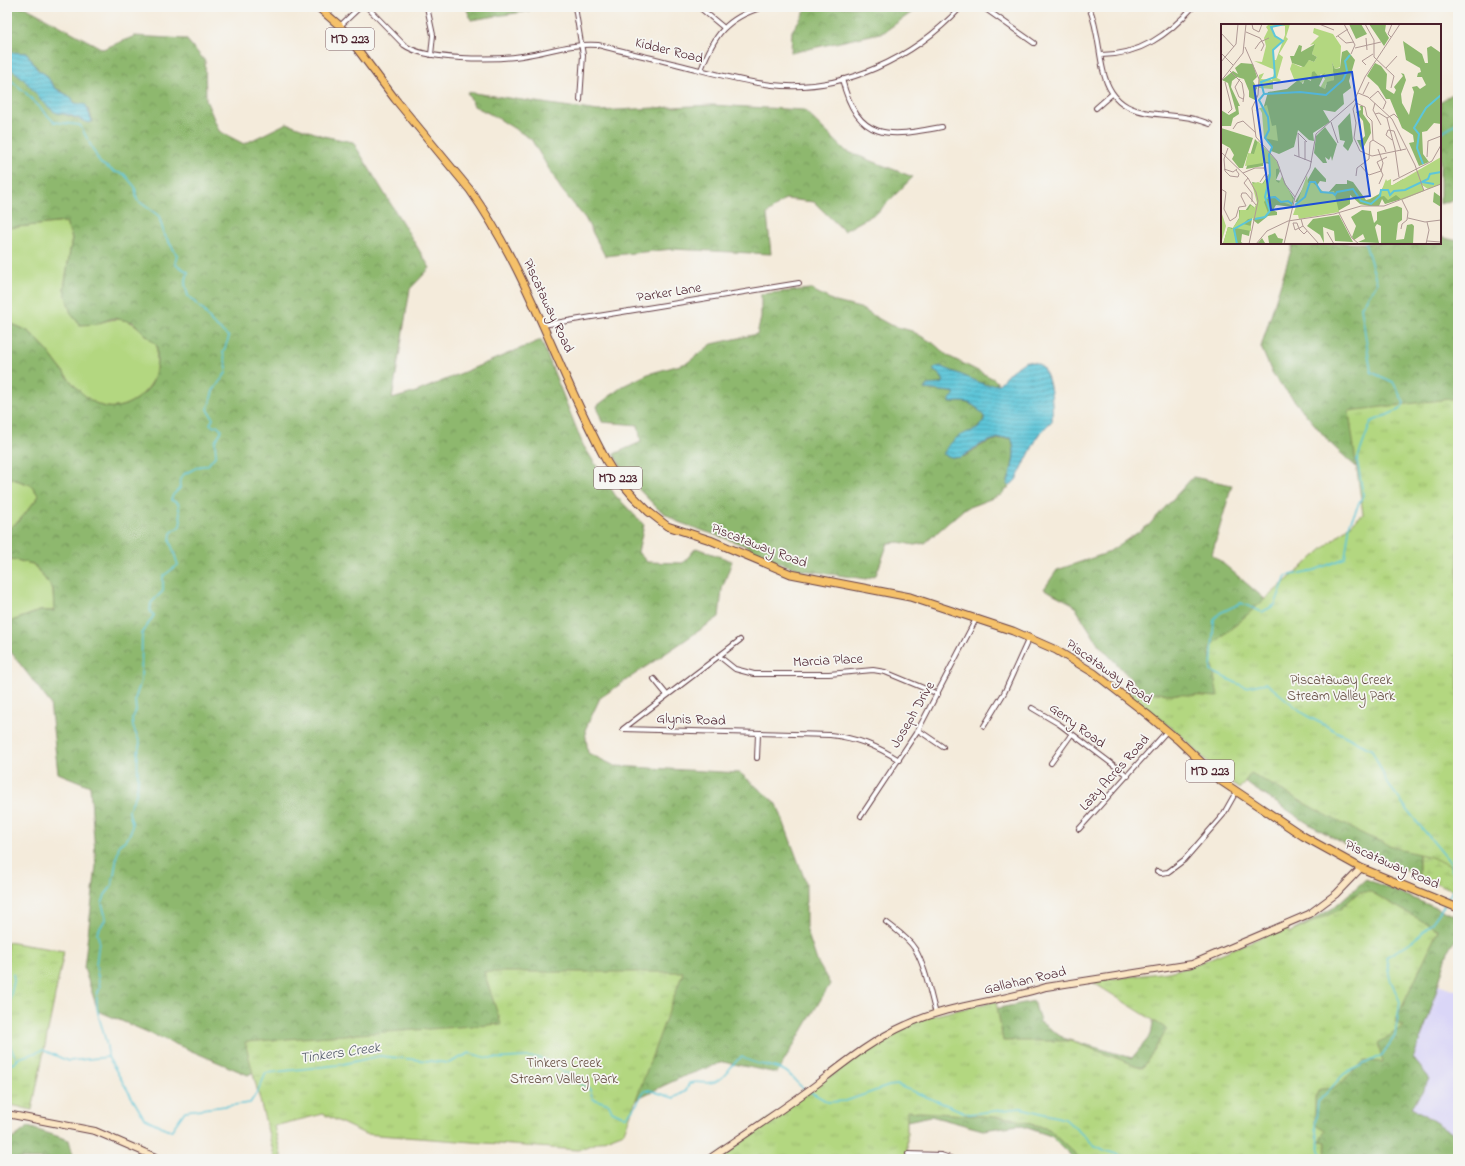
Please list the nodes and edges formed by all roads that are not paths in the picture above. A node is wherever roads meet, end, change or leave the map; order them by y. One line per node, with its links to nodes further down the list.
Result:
1 (318, 7): 12 (main road, Piscataway Road / MD 223)
2 (360, 7): 12 (street)
3 (367, 7): 16 (street, Kidder Road)
4 (427, 7): 16 (street)
5 (575, 7): 15 (street)
6 (699, 7): 13 (street)
7 (763, 7): 13 (street)
8 (961, 7): 19 (street, Kidder Road)
9 (984, 7): 14 (street)
10 (1089, 7): 17 (street)
11 (1193, 7): 17 (street)
12 (340, 26): 26 (main road, Piscataway Road / MD 223)
13 (723, 27): 18 (street)
14 (1034, 43)
15 (583, 44): 16 (street, Kidder Road); 18 (street, Kidder Road); 21 (street)
16 (431, 55)
17 (1101, 55): 20 (street)
18 (701, 70): 19 (street, Kidder Road)
19 (842, 79): 24 (street)
20 (1112, 94): 22 (street); 23 (street)
21 (580, 100)
22 (1096, 108)
23 (1210, 124)
24 (942, 127)
25 (799, 283): 26 (street, Parker Lane)
26 (543, 325): 27 (main road, Piscataway Road / MD 223)
27 (976, 619): 28 (main road, Piscataway Road / MD 223); 32 (street, Joseph Drive)
28 (1029, 638): 35 (street); 37 (main road, Piscataway Road / MD 223)
29 (740, 640): 30 (street, Glynis Road)
30 (720, 657): 32 (street, Marcia Place); 33 (street, Glynis Road)
31 (654, 680): 33 (street)
32 (938, 694): 36 (street, Joseph Drive)
33 (667, 695): 38 (street, Glynis Road)
34 (1032, 708): 39 (street, Gerry Road)
35 (984, 726)
36 (918, 730): 40 (street); 42 (street, Joseph Drive)
37 (1167, 731): 44 (street, Lazy Acres Road); 45 (main road, Piscataway Road / MD 223)
38 (758, 734): 41 (street); 42 (street, Glynis Road)
39 (1071, 734): 43 (street); 44 (street, Gerry Road)
40 (943, 747)
41 (757, 758)
42 (899, 760): 46 (street, Joseph Drive)
43 (1051, 763)
44 (1128, 776): 47 (street, Lazy Acres Road)
45 (1236, 792): 48 (main road, Piscataway Road / MD 223); 49 (street)
46 (861, 816)
47 (1079, 829)
48 (1361, 868): 50 (main road, Piscataway Road / MD 223); 52 (street, Gallahan Road)
49 (1157, 871)
50 (1458, 908)
51 (886, 922): 52 (street)
52 (936, 1014): 56 (street, Gallahan Road)
53 (7, 1114): 55 (street)
54 (908, 1154): 57 (street)
55 (160, 1159)
56 (709, 1159)
57 (953, 1159)

